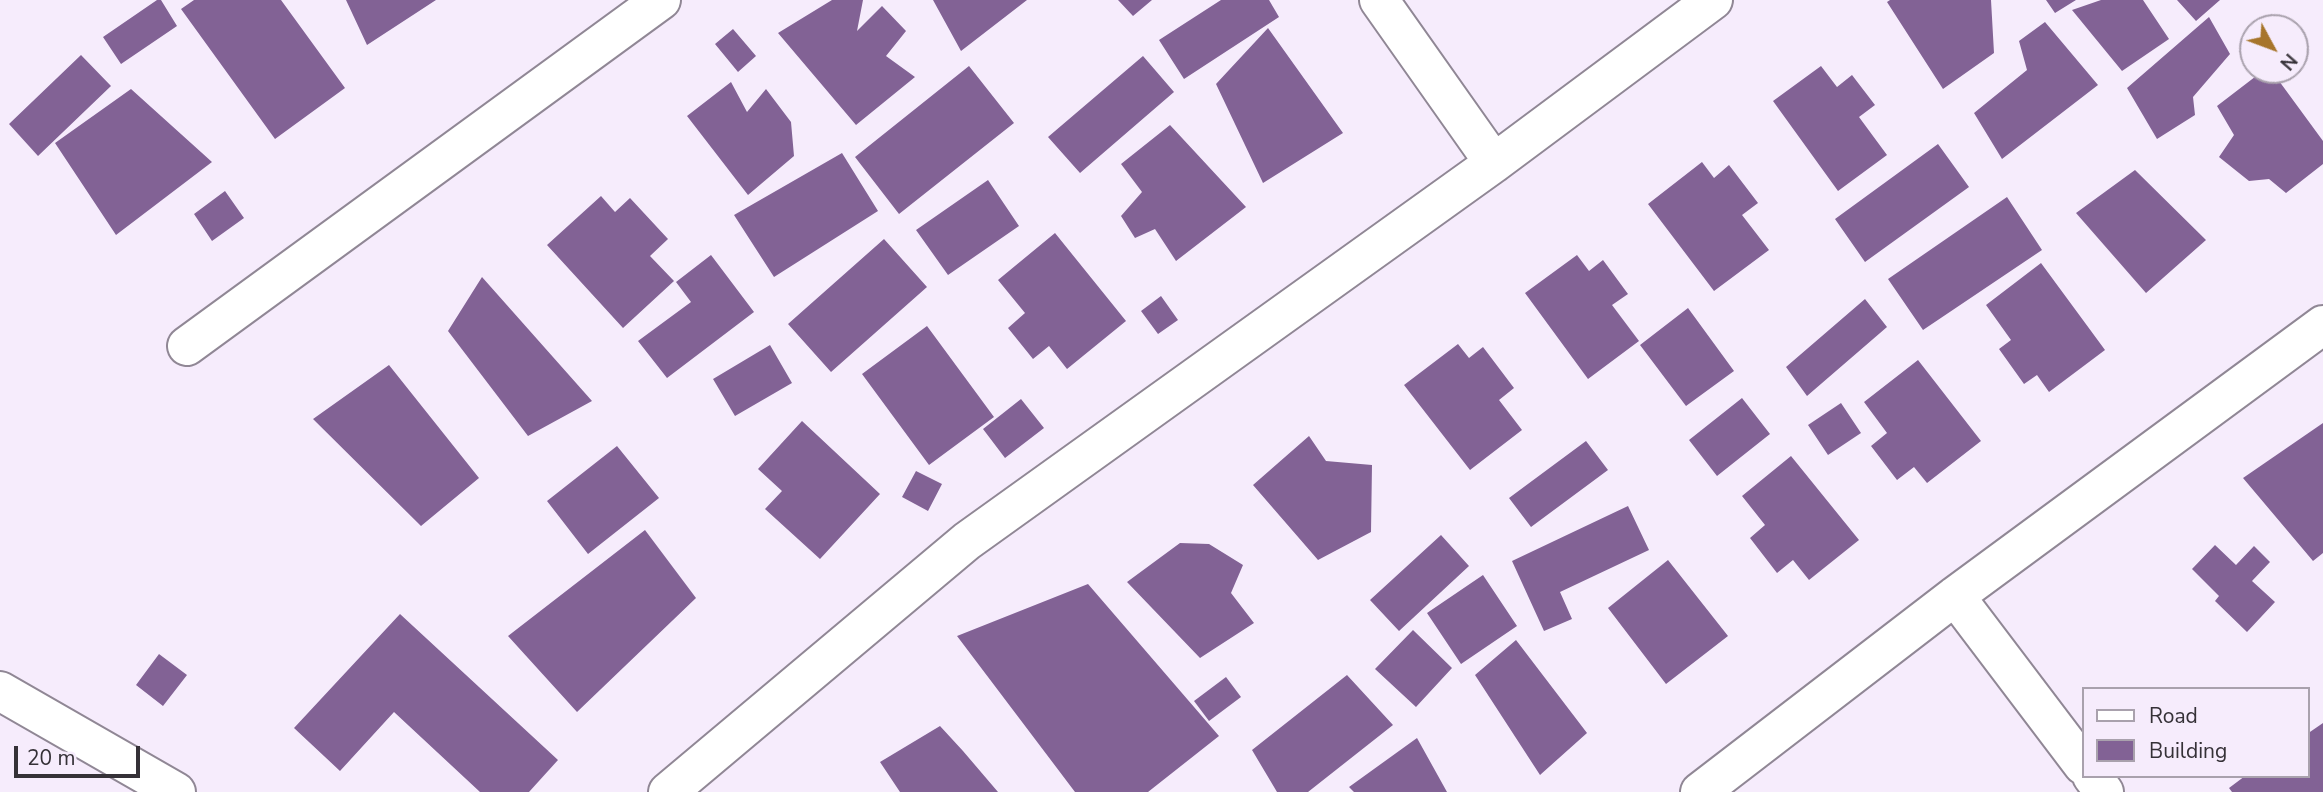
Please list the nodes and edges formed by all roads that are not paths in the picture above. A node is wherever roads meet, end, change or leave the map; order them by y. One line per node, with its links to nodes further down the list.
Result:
1 (661, 0): 6 (street)
2 (1379, 0): 4 (street)
3 (1713, 0): 4 (street)
4 (1494, 163): 11 (street)
5 (2323, 325): 7 (street)
6 (187, 346)
7 (1955, 597): 9 (street); 12 (street)
8 (0, 691): 10 (street)
9 (2082, 764)
10 (176, 792)
11 (668, 792)
12 (1700, 792)

